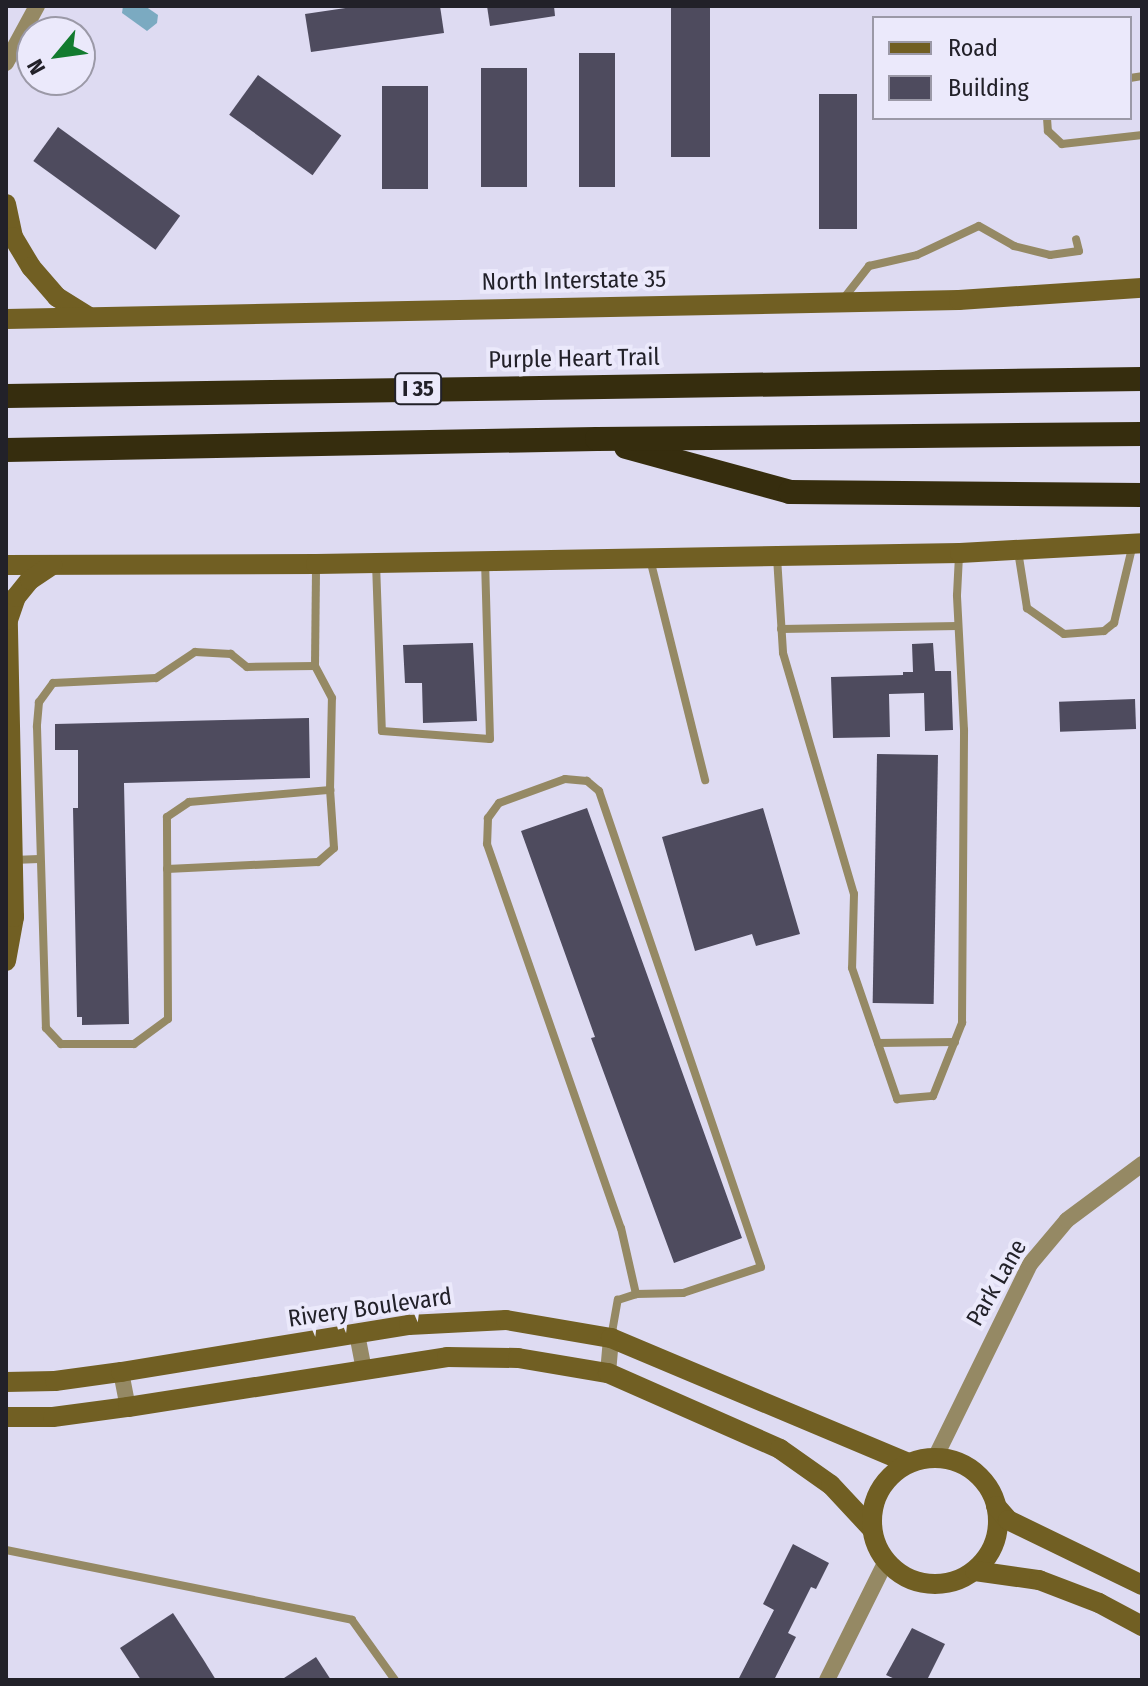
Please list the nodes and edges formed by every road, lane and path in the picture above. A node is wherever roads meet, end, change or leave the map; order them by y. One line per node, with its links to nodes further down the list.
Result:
1 (37, 6): 2 (street)
2 (6, 63)
3 (1047, 120): 4 (lane)
4 (1142, 135)
5 (6, 204): 7 (street)
6 (1076, 239): 9 (lane)
7 (10, 240): 10 (street)
8 (1142, 288): 9 (street, North Interstate 35)
9 (841, 302): 10 (street, North Interstate 35)
10 (87, 316): 11 (street, North Interstate 35)
11 (6, 319)
12 (1142, 379): 13 (highway, Purple Heart Trail / I 35)
13 (6, 396)
14 (1142, 434): 15 (highway, I 35)
15 (597, 439): 16 (highway, I 35); 17 (highway)
16 (6, 450)
17 (1142, 495)
18 (1137, 543): 19 (street); 19 (lane)
19 (1018, 549): 20 (street)
20 (960, 553): 21 (street); 29 (lane)
21 (777, 556): 22 (street); 30 (lane)
22 (650, 559): 23 (street); 32 (lane)
23 (485, 561): 24 (street); 24 (lane)
24 (376, 563): 25 (street)
25 (316, 564): 27 (street); 31 (lane)
26 (6, 565): 27 (street)
27 (52, 565): 28 (street)
28 (7, 618): 35 (street)
29 (958, 626): 30 (lane); 38 (lane)
30 (781, 629): 39 (lane)
31 (315, 666): 33 (lane); 34 (lane)
32 (705, 780)
33 (330, 790): 36 (lane); 36 (lane)
34 (39, 859): 35 (lane); 36 (lane)
35 (13, 860): 37 (street)
36 (167, 869)
37 (6, 961)
38 (955, 1042): 39 (lane); 39 (lane)
39 (878, 1043)
40 (1142, 1164): 50 (street, Park Lane)
41 (636, 1294): 41 (lane); 43 (lane)
42 (357, 1334): 43 (street, Rivery Boulevard); 44 (street); 45 (street, Rivery Boulevard)
43 (611, 1338): 46 (street); 51 (street, Rivery Boulevard)
44 (364, 1371): 46 (street); 48 (street)
45 (121, 1372): 47 (street, Rivery Boulevard); 48 (street)
46 (608, 1373): 53 (street)
47 (6, 1382)
48 (128, 1407): 49 (street)
49 (6, 1417)
50 (935, 1458): 51 (street); 52 (street)
51 (908, 1463): 53 (street)
52 (996, 1506): 56 (street); 57 (street)
53 (872, 1529): 55 (street)
54 (6, 1550): 59 (lane)
55 (886, 1561): 56 (street); 60 (street)
56 (975, 1571): 58 (street)
57 (1142, 1585)
58 (1142, 1626)
59 (395, 1680)
60 (827, 1680)

